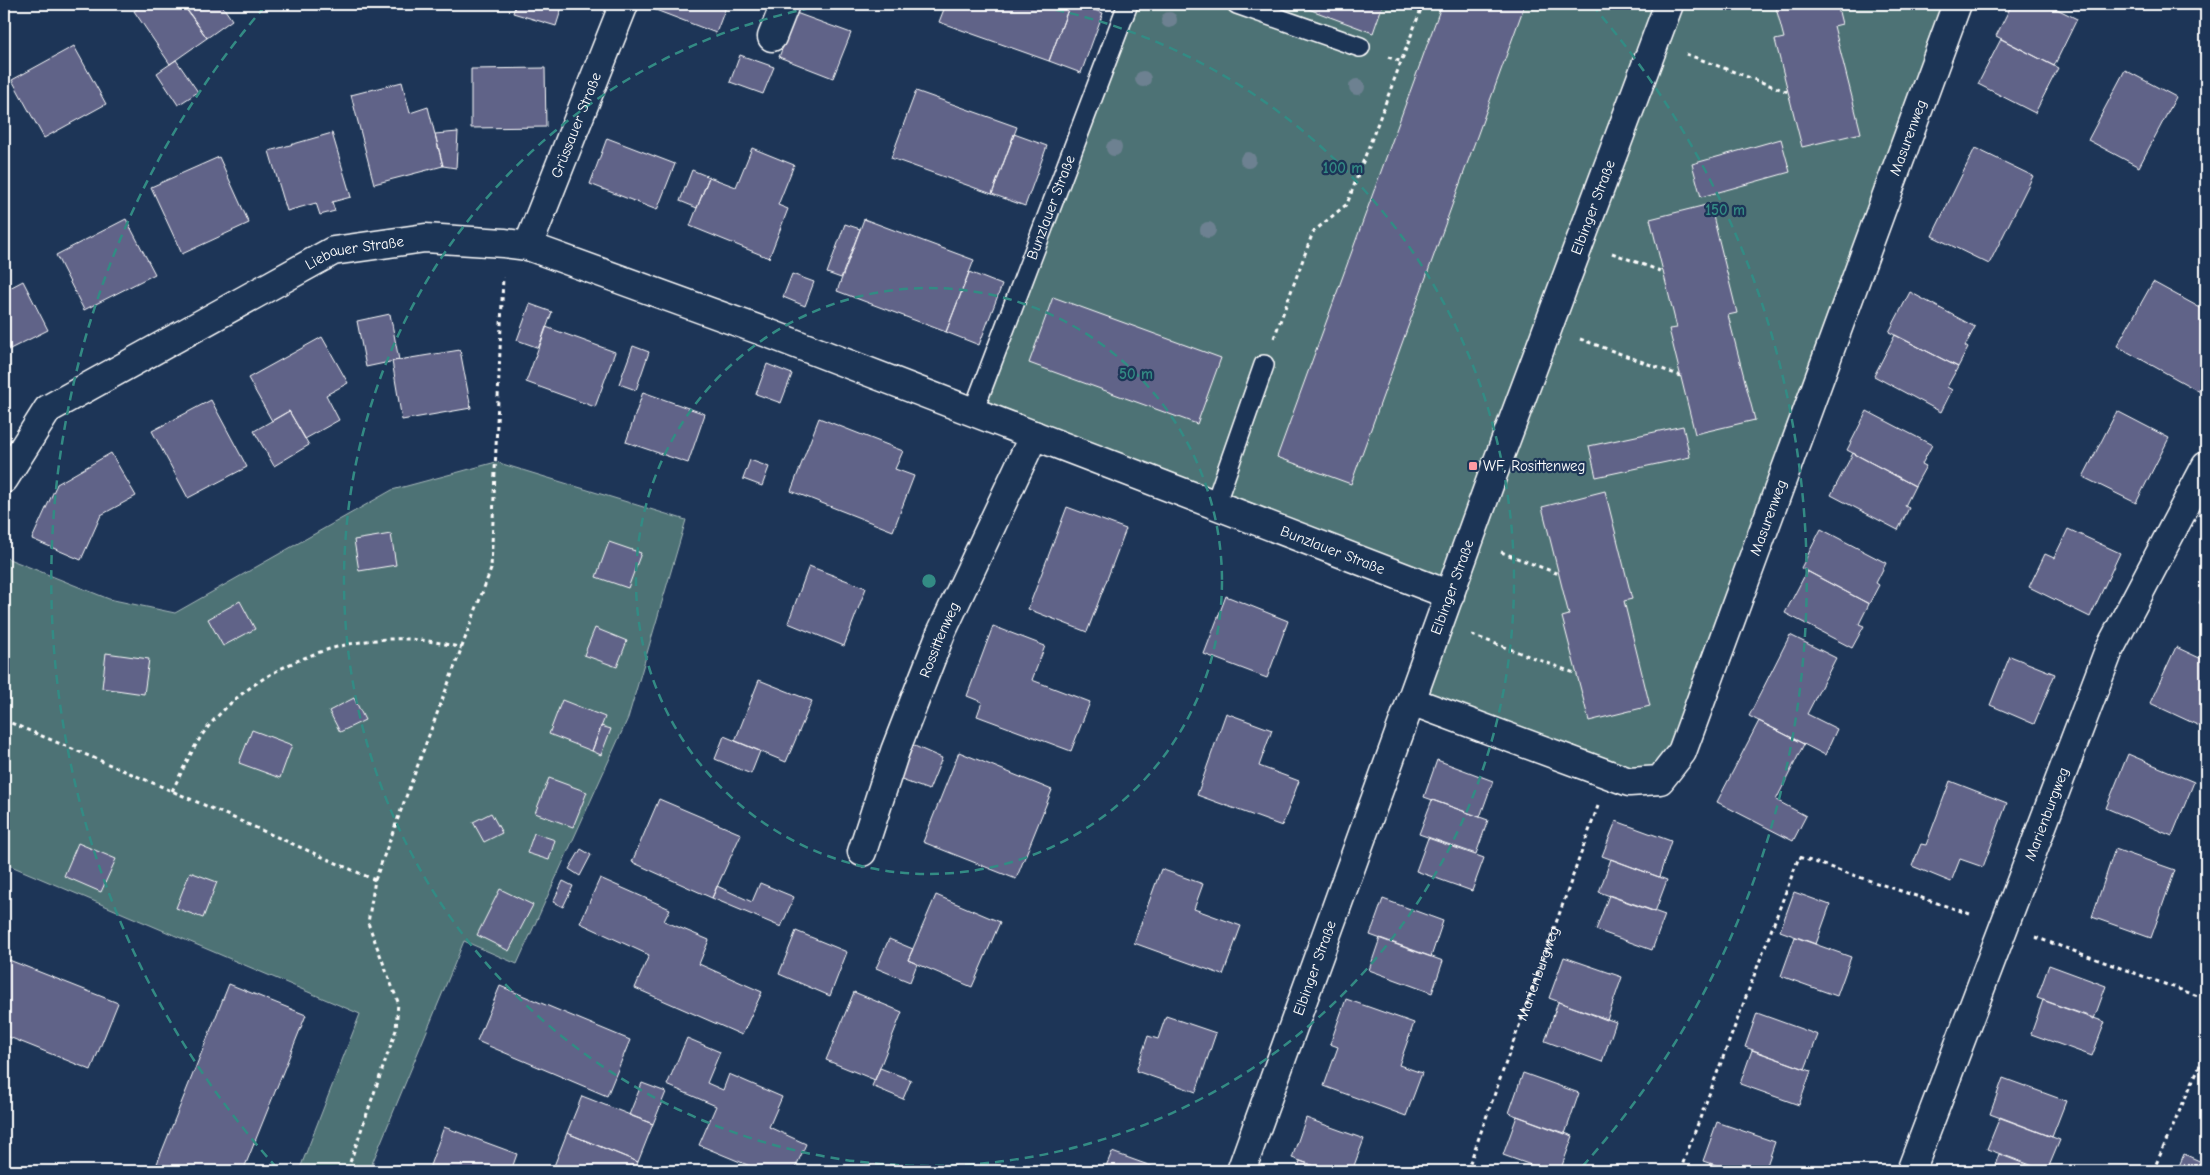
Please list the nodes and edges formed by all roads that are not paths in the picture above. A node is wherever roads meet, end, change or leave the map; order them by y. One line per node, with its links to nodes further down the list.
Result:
1 (624, 4): 9 (street, Grüssauer Straße)
2 (785, 4): 7 (street)
3 (1128, 4): 12 (lane, Bunzlauer Straße)
4 (1237, 4): 8 (lane)
5 (1669, 4): 17 (street, Elbinger Straße)
6 (1957, 4): 18 (street, Masurenweg)
7 (772, 37)
8 (1360, 47)
9 (516, 244): 10 (street, Liebauer Straße); 15 (street, Liebauer Straße)
10 (765, 332): 12 (street, Bunzlauer Straße)
11 (1264, 365): 16 (lane)
12 (973, 412): 13 (street, Bunzlauer Straße)
13 (1034, 435): 16 (street, Bunzlauer Straße); 19 (street, Rossittenweg)
14 (2206, 466): 21 (street, Marienburgweg)
15 (4, 479)
16 (1216, 505): 17 (street, Bunzlauer Straße)
17 (1450, 595): 18 (street, Elbinger Straße)
18 (1411, 701): 20 (street, Elbinger Straße)
19 (862, 852)
20 (1241, 1171)
21 (1911, 1171)

